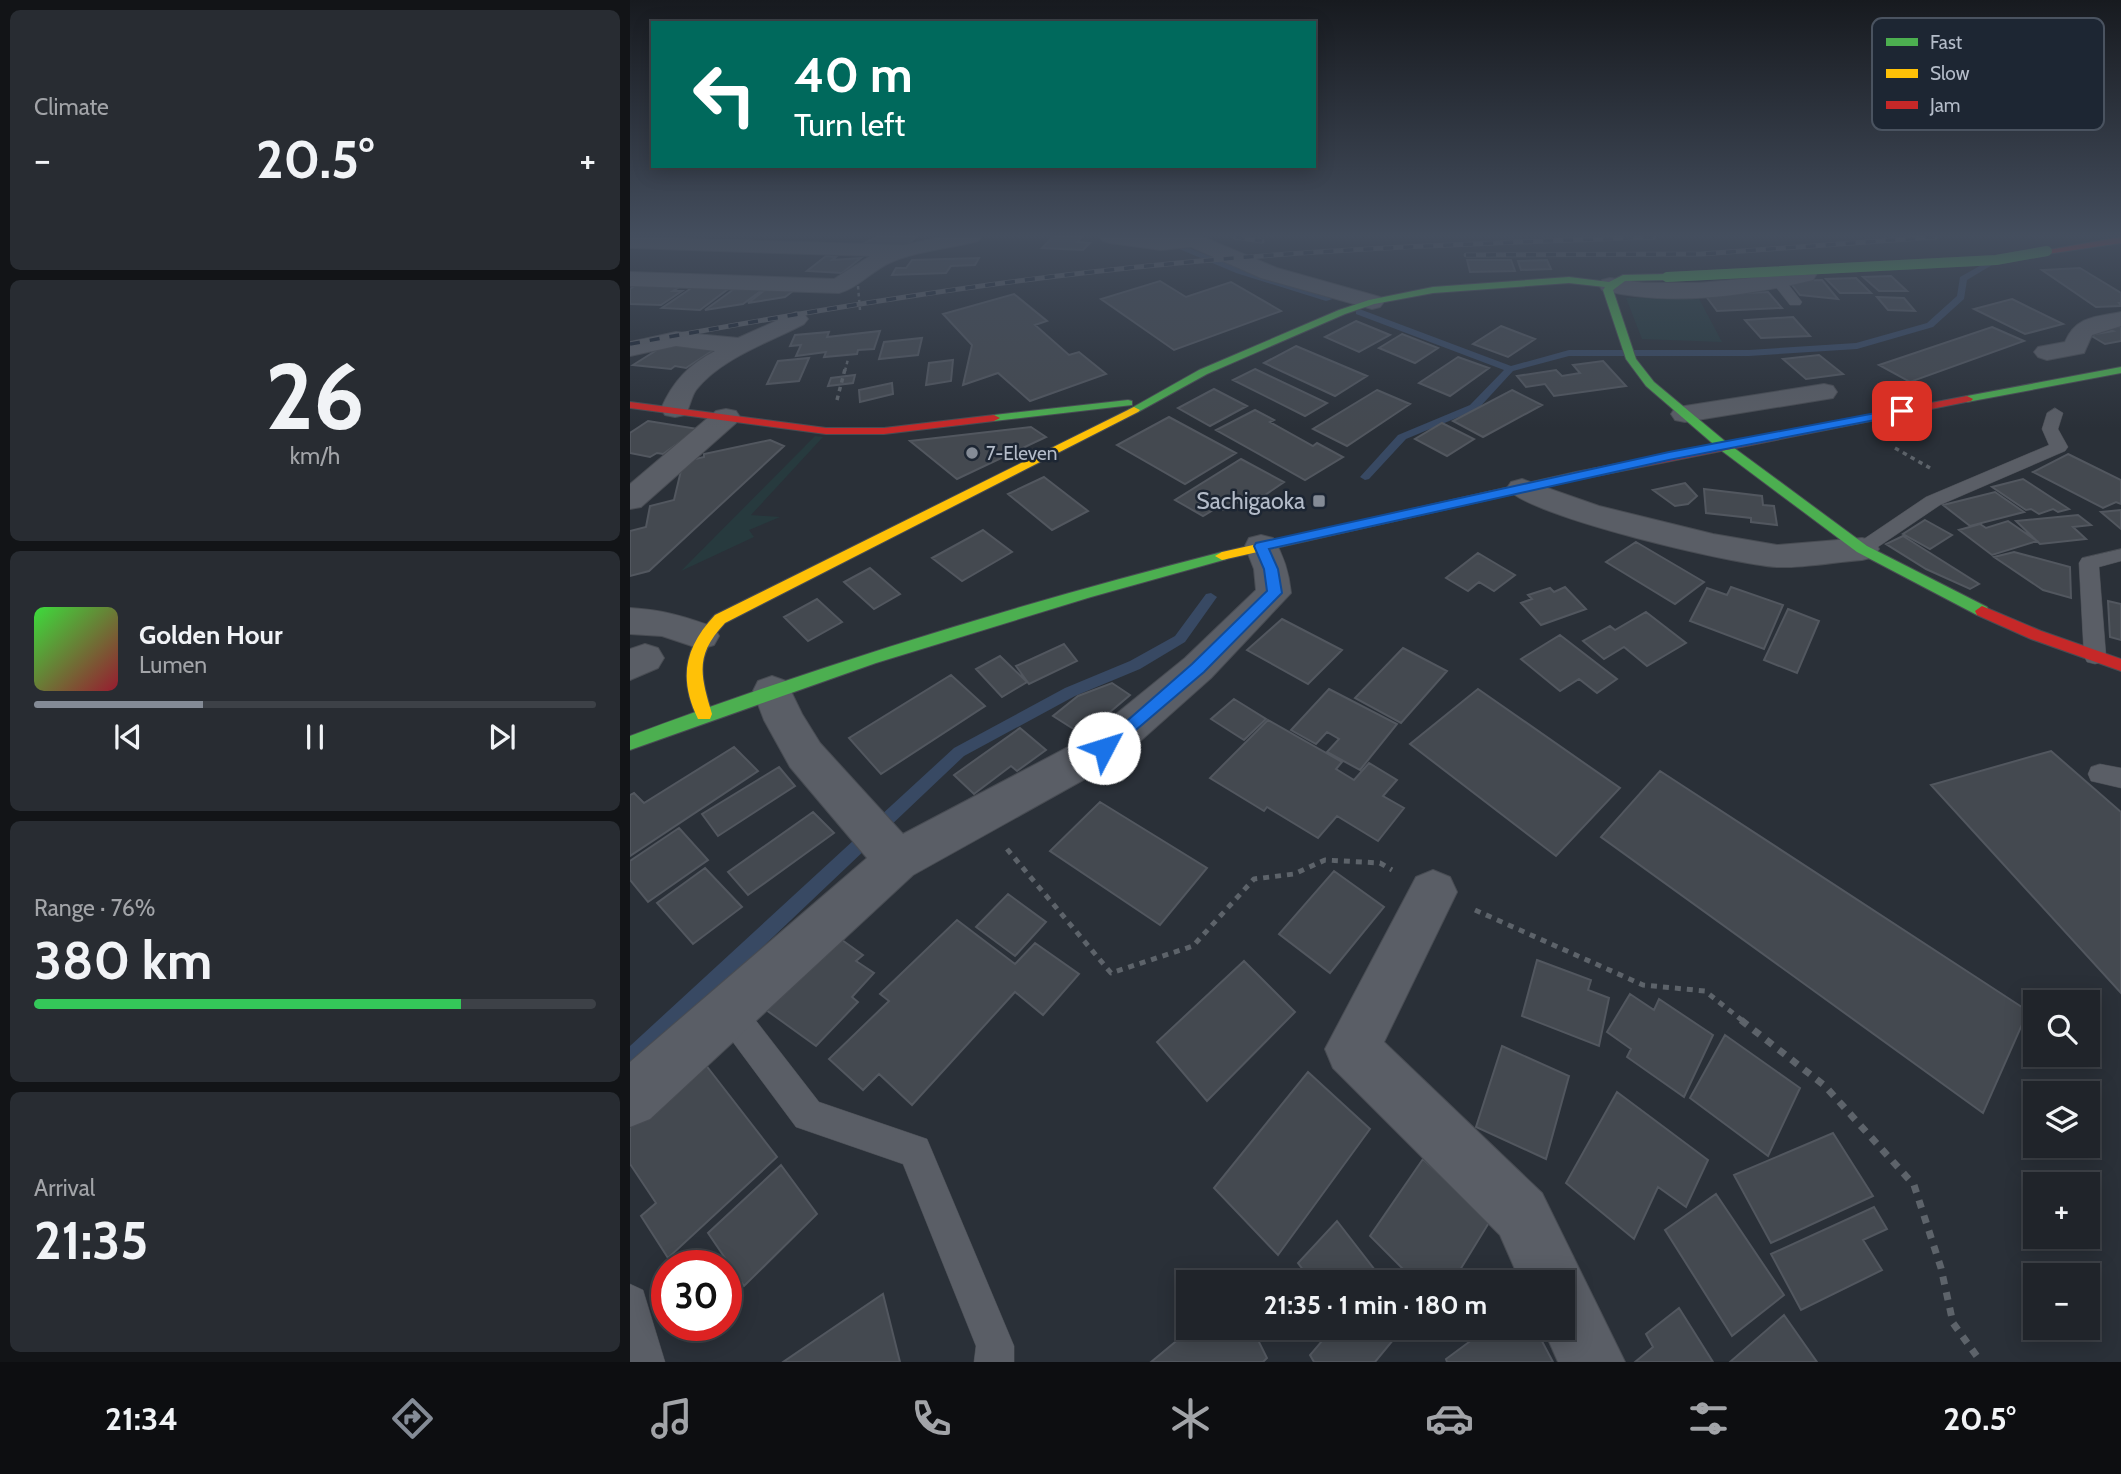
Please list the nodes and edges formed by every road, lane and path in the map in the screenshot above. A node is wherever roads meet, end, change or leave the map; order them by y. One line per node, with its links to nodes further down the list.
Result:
1 (859, 301): 6 (path, bridge)
2 (1359, 301): 5 (street)
3 (1379, 301): 5 (street)
4 (1611, 301): 20 (street)
5 (1367, 303): 16 (street)
6 (860, 310)
7 (796, 319): 9 (street)
8 (2121, 319): 11 (street)
9 (742, 346): 10 (street); 18 (street)
10 (630, 348)
11 (2047, 352)
12 (848, 359): 14 (path)
13 (2121, 370): 22 (street)
14 (841, 387)
15 (1824, 392): 20 (street)
16 (1150, 399): 21 (street); 31 (street)
17 (630, 405): 18 (street)
18 (675, 409): 21 (street)
19 (2055, 413): 28 (lane)
20 (1685, 414): 22 (street)
21 (726, 416): 26 (street)
22 (1723, 445): 25 (street); 28 (street)
23 (1891, 445): 24 (path)
24 (1935, 471)
25 (1522, 488): 27 (street); 28 (street)
26 (630, 500)
27 (1261, 546): 34 (street); 37 (street)
28 (1862, 549): 32 (street)
29 (2121, 555): 32 (lane)
30 (630, 621): 31 (street)
31 (701, 636): 35 (street)
32 (2095, 656): 33 (street)
33 (2121, 665)
34 (772, 691): 35 (street); 38 (street)
35 (704, 714): 36 (street)
36 (630, 743)
37 (979, 816): 38 (street); 39 (path)
38 (882, 842): 40 (street)
39 (1433, 892): 42 (street); 48 (path)
40 (729, 1012): 41 (street); 46 (lane)
41 (630, 1099)
42 (1548, 1270)
43 (630, 1303): 45 (lane)
44 (1575, 1326): 47 (street)
45 (645, 1362)
46 (994, 1362)
47 (1592, 1362)
48 (1981, 1362)

